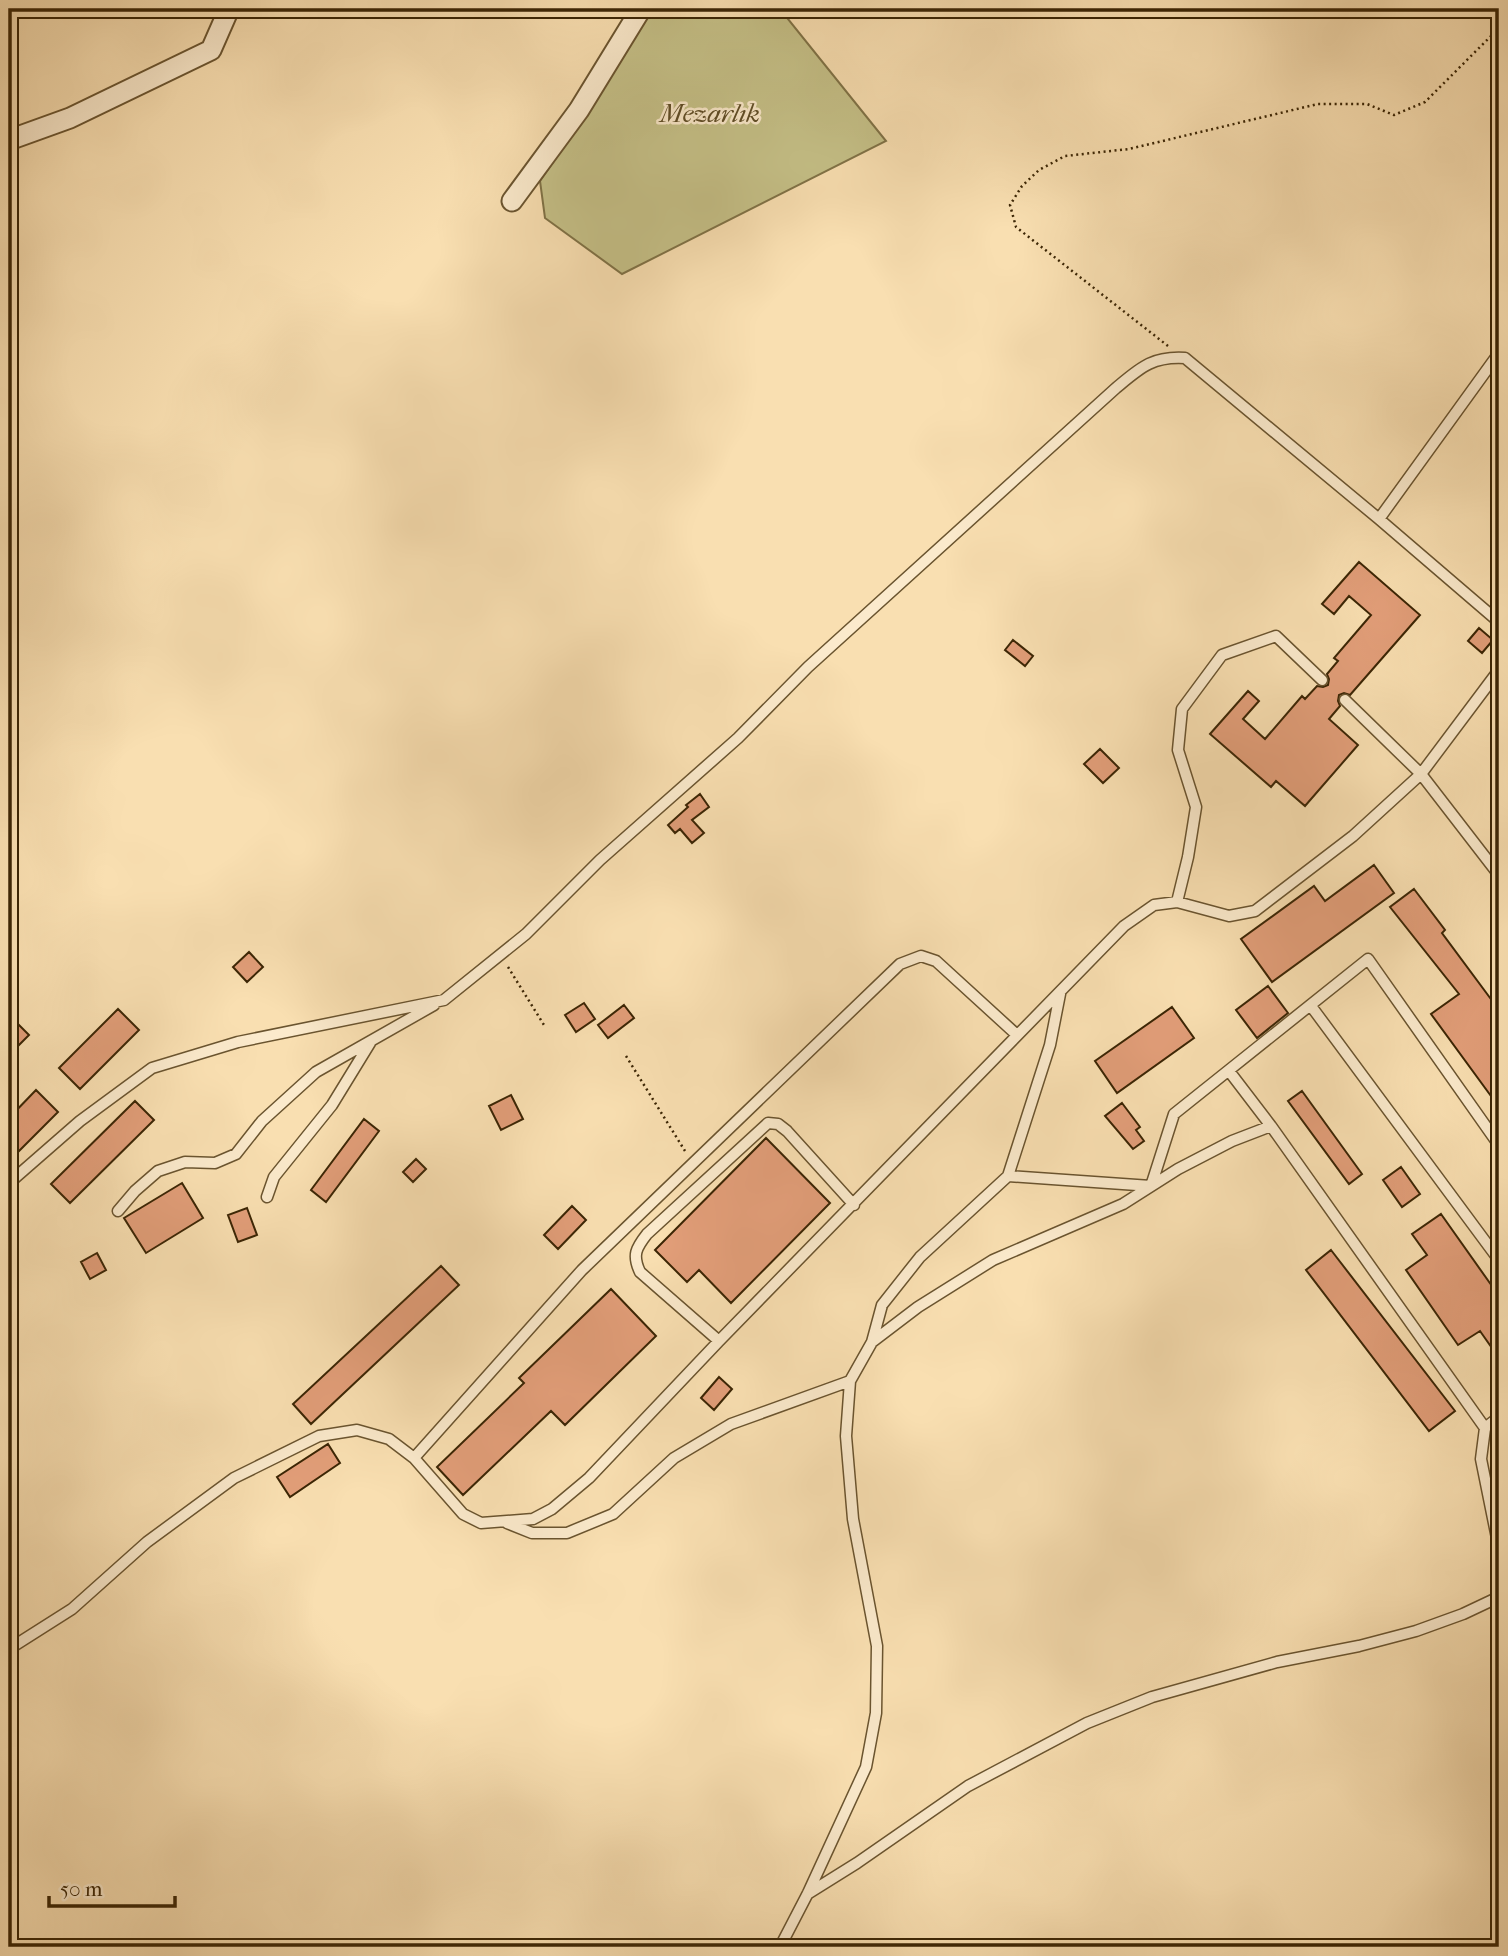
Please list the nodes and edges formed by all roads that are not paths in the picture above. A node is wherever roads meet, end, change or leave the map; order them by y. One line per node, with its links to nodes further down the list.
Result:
1 (229, 9): 3 (street)
2 (641, 9): 4 (street)
3 (9, 140)
4 (512, 201)
5 (1499, 353): 6 (lane)
6 (1379, 519): 7 (lane); 15 (lane)
7 (1499, 622)
8 (1499, 670): 11 (lane)
9 (1322, 680): 13 (lane)
10 (1345, 700): 11 (lane)
11 (1421, 774): 12 (lane); 13 (lane)
12 (1499, 875)
13 (1177, 902): 14 (lane)
14 (1060, 992): 17 (lane); 22 (lane)
15 (444, 1000): 18 (lane); 23 (lane)
16 (1311, 1006): 19 (lane); 21 (lane); 28 (lane)
17 (1017, 1035): 26 (lane); 34 (lane)
18 (373, 1040): 25 (lane); 27 (lane)
19 (1229, 1071): 20 (lane); 24 (lane)
20 (1271, 1126): 24 (lane); 33 (lane)
21 (1499, 1145)
22 (1008, 1176): 24 (lane); 30 (lane)
23 (9, 1182)
24 (1151, 1186): 30 (lane)
25 (267, 1197)
26 (854, 1205): 29 (lane); 29 (lane)
27 (118, 1211)
28 (1499, 1261)
29 (719, 1341): 35 (lane)
30 (872, 1342): 31 (lane)
31 (850, 1381): 35 (lane); 39 (lane)
32 (1499, 1417): 33 (lane)
33 (1485, 1428): 36 (lane)
34 (414, 1458): 35 (lane); 38 (lane)
35 (507, 1522)
36 (1499, 1548)
37 (1499, 1597): 39 (lane)
38 (9, 1649)
39 (808, 1893): 40 (lane)
40 (780, 1947)

